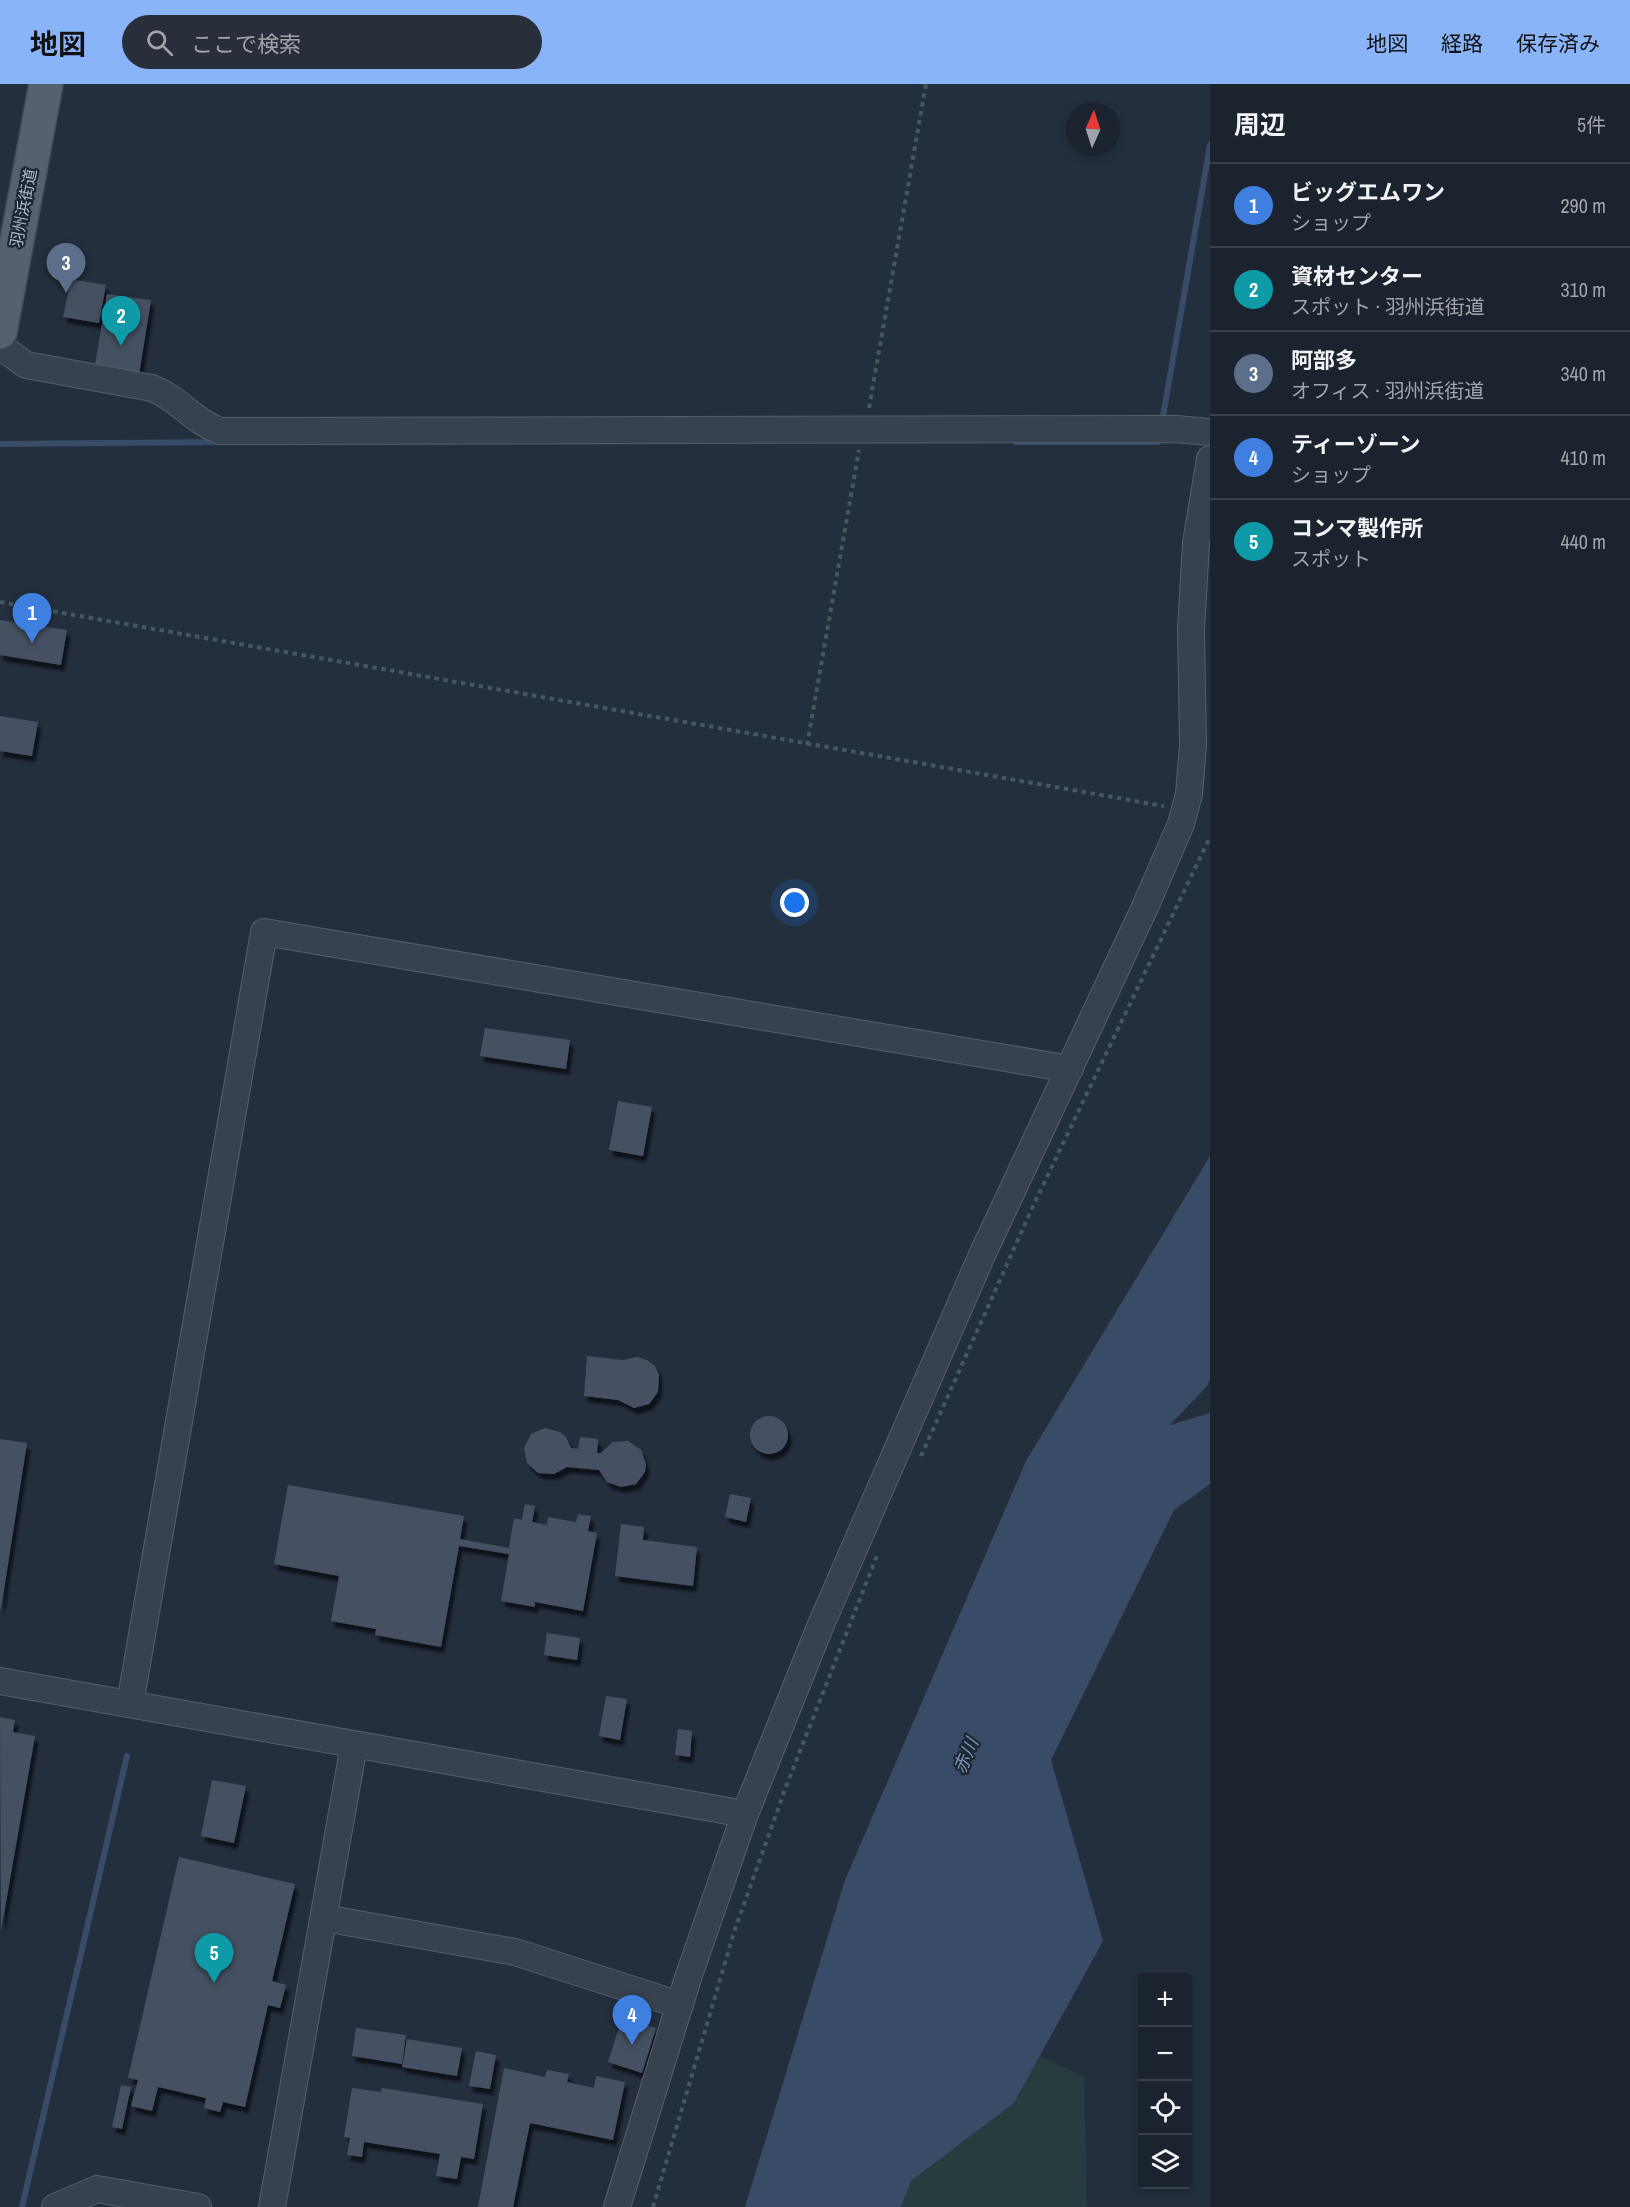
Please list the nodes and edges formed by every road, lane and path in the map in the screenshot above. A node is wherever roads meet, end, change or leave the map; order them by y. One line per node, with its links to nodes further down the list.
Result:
1 (46, 84): 2 (main road, 羽州浜街道)
2 (0, 332)
3 (0, 346): 4 (street)
4 (1210, 432)
5 (1210, 459): 7 (street)
6 (0, 602): 7 (path)
7 (1185, 808): 9 (street)
8 (1210, 837): 10 (path)
9 (1070, 1069): 13 (street); 15 (street)
10 (919, 1459)
11 (882, 1544): 22 (path)
12 (0, 1682): 13 (street)
13 (130, 1704): 14 (street)
14 (354, 1745): 15 (street); 16 (street)
15 (745, 1814): 17 (street)
16 (324, 1917): 17 (street); 20 (street)
17 (680, 2005): 21 (street)
18 (55, 2207): 19 (street)
19 (198, 2207)
20 (272, 2207)
21 (617, 2207)
22 (652, 2207)

